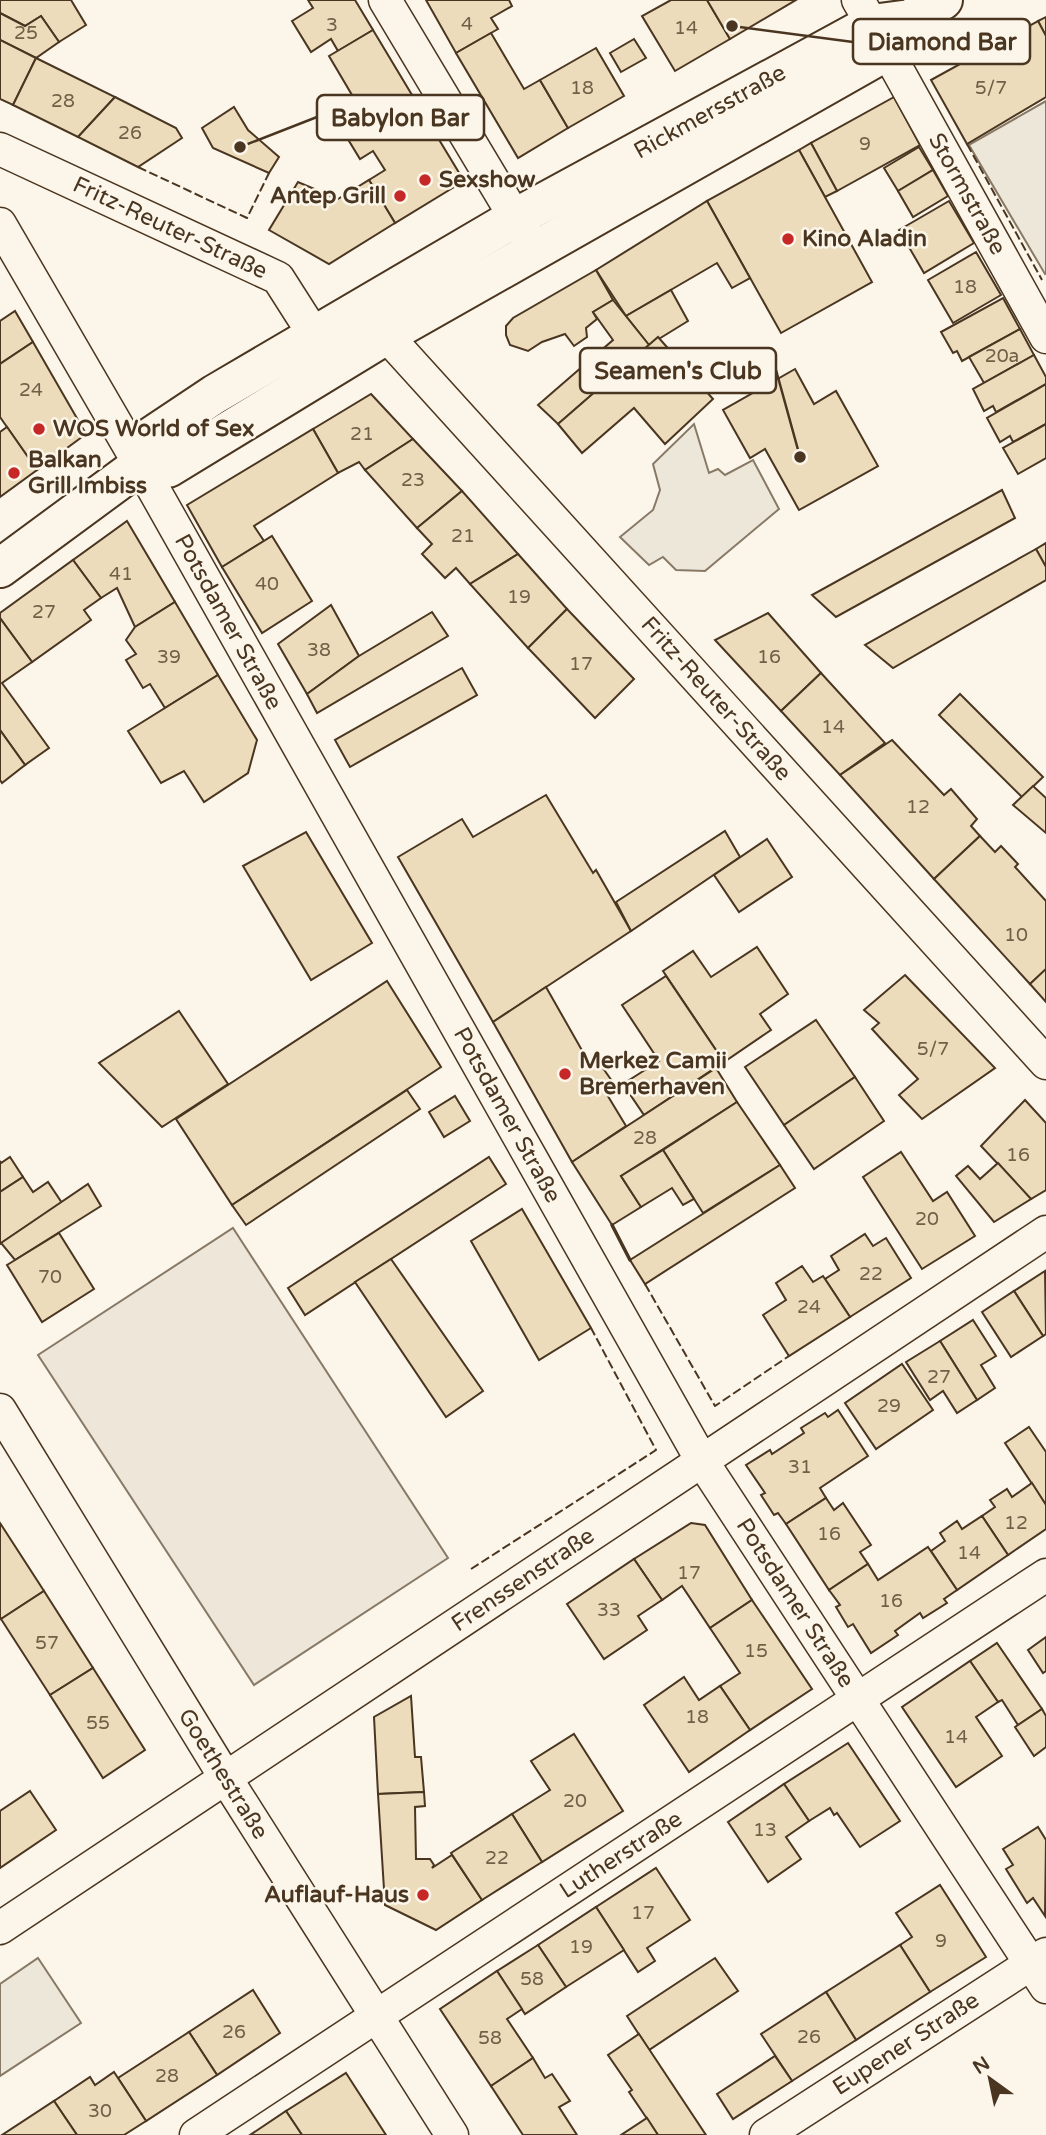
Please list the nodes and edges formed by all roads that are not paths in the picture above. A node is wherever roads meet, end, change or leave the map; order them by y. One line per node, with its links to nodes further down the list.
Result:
1 (385, 0): 6 (street)
2 (943, 0): 3 (main road, Rickmersstraße)
3 (873, 25): 6 (main road, Rickmersstraße); 9 (street, Stormstraße)
4 (0, 149): 8 (street, Fritz-Reuter-Straße)
5 (0, 224): 10 (street, Potsdamer Straße)
6 (525, 234): 7 (main road, Rickmersstraße)
7 (376, 320): 8 (main road, Rickmersstraße); 10 (main road, Rickmersstraße); 12 (street, Fritz-Reuter-Straße)
8 (315, 336): 10 (main road, Rickmersstraße)
9 (1046, 337)
10 (140, 466): 11 (main road); 15 (street, Potsdamer Straße)
11 (0, 568)
12 (1046, 1063)
13 (1046, 1232): 15 (street, Frenssenstraße)
14 (0, 1410): 18 (street, Goethestraße)
15 (702, 1461): 17 (street, Potsdamer Straße); 18 (street, Frenssenstraße)
16 (1046, 1574): 17 (street, Lutherstraße)
17 (858, 1699): 20 (street, Potsdamer Straße); 21 (street, Lutherstraße)
18 (225, 1777): 19 (street, Frenssenstraße); 21 (street, Goethestraße)
19 (0, 1928)
20 (1041, 1968): 24 (street, Eupener Straße)
21 (376, 2016): 22 (street, Lutherstraße); 23 (street, Goethestraße)
22 (196, 2135)
23 (452, 2135)
24 (766, 2135)

